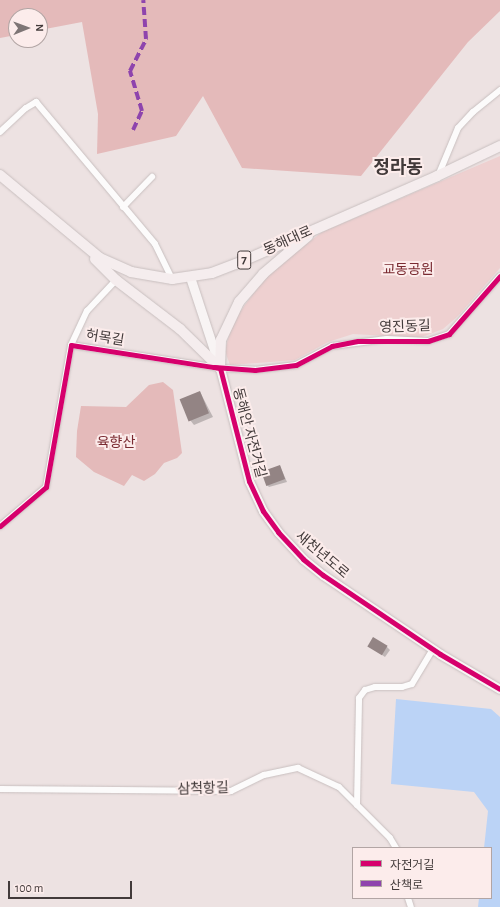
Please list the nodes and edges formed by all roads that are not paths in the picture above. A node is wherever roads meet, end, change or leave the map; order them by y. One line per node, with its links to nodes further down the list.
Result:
1 (500, 90): 5 (street)
2 (0, 132): 7 (street)
3 (500, 146): 5 (main road, 동해대로 / 7)
4 (0, 175): 9 (main road, 동해대로 / 7)
5 (437, 176): 8 (main road, 동해대로 / 7)
6 (152, 177): 7 (street)
7 (124, 207): 12 (street)
8 (323, 225): 11 (main road, 동해대로 / 7); 15 (main road)
9 (87, 250): 12 (main road, 동해대로 / 7); 13 (main road)
10 (500, 276): 15 (street, 영진동길)
11 (190, 277): 12 (main road, 동해대로 / 7); 15 (street, 새천년도로)
12 (172, 279)
13 (116, 280): 14 (street); 15 (main road)
14 (71, 344): 15 (street, 허목길); 16 (street, 허목길)
15 (220, 368): 17 (street, 새천년도로)
16 (0, 526)
17 (433, 649): 18 (street, 새천년도로); 20 (street)
18 (500, 689)
19 (0, 789): 20 (street, 삼척항길)
20 (357, 805): 21 (street, 삼척항길)
21 (395, 847)

